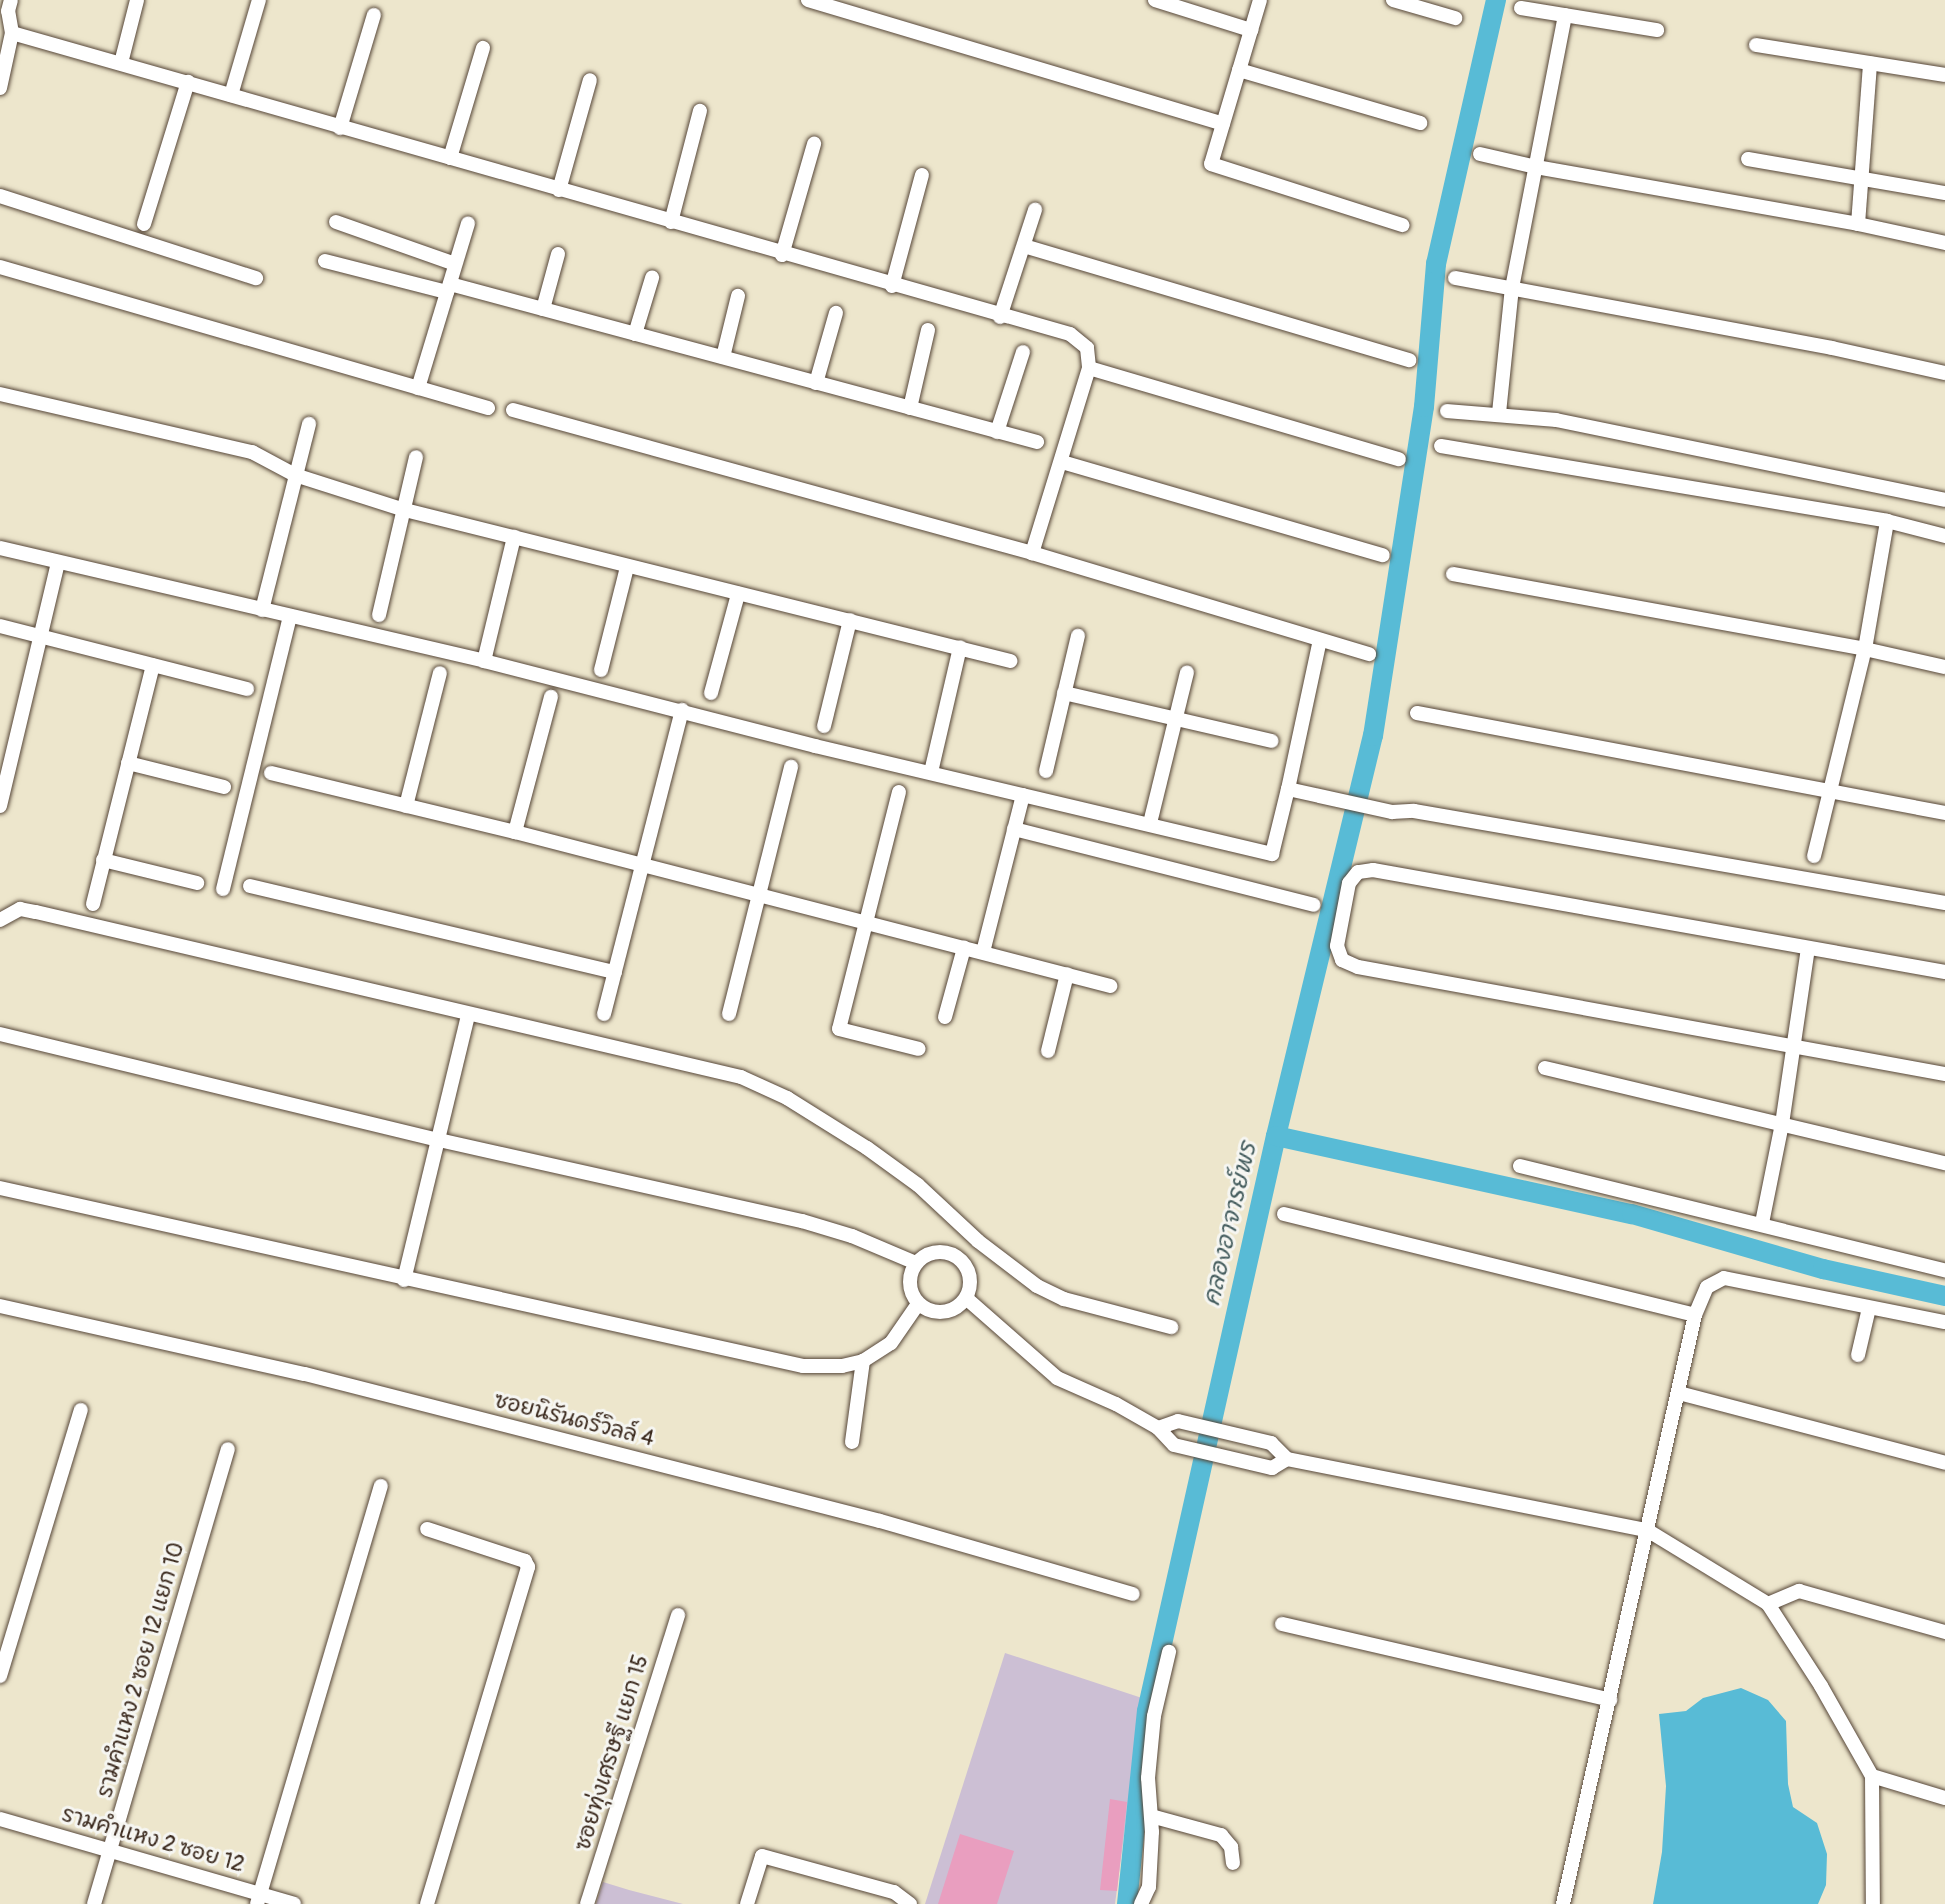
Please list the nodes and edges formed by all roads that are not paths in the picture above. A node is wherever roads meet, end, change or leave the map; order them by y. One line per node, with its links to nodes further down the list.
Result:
1 (11, 0): 14 (street)
2 (137, 0): 17 (street)
3 (259, 0): 24 (street)
4 (808, 0): 27 (street)
5 (1155, 0): 12 (street)
6 (1260, 0): 12 (street)
7 (1393, 0): 11 (street)
8 (1521, 8): 10 (street)
9 (374, 15): 28 (street)
10 (1565, 15): 13 (street); 33 (street)
11 (1455, 18)
12 (1251, 30): 19 (street)
13 (1657, 30)
14 (12, 33): 17 (street); 23 (street)
15 (1756, 45): 18 (street)
16 (483, 48): 31 (street)
17 (121, 63): 22 (street)
18 (1870, 63): 20 (street); 35 (street)
19 (1239, 70): 26 (street); 27 (street)
20 (1945, 75)
21 (590, 80): 36 (street)
22 (188, 82): 24 (street); 43 (street)
23 (0, 87)
24 (231, 95): 28 (street)
25 (700, 111): 41 (street)
26 (1420, 123)
27 (1223, 124): 45 (street)
28 (340, 128): 31 (street)
29 (814, 144): 49 (street)
30 (1480, 154): 33 (street)
31 (450, 158): 36 (street)
32 (1748, 159): 35 (street)
33 (1536, 167): 44 (street); 58 (street)
34 (922, 175): 56 (street)
35 (1862, 179): 37 (street); 44 (street)
36 (559, 190): 41 (street)
37 (1945, 193)
38 (0, 196): 53 (street)
39 (1035, 210): 47 (street)
40 (336, 222): 51 (street)
41 (671, 222): 49 (street)
42 (468, 223): 51 (street)
43 (144, 224)
44 (1858, 224): 46 (street)
45 (1402, 225)
46 (1945, 243)
47 (1024, 246): 62 (street); 67 (street)
48 (558, 254): 60 (street)
49 (782, 255): 56 (street)
50 (325, 261): 57 (street)
51 (455, 264): 57 (street)
52 (0, 267): 71 (street)
53 (256, 278)
54 (652, 278): 64 (street)
55 (1455, 278): 58 (street)
56 (892, 286): 62 (street)
57 (448, 288): 60 (street); 71 (street)
58 (1512, 288): 69 (street); 77 (street)
59 (738, 296): 66 (street)
60 (543, 309): 64 (street)
61 (836, 313): 70 (street)
62 (1000, 317): 68 (street)
63 (928, 330): 74 (street)
64 (635, 334): 66 (street)
65 (1023, 352): 79 (street)
66 (723, 357): 70 (street)
67 (1410, 360)
68 (1089, 368): 83 (street); 84 (street)
69 (1945, 373)
70 (816, 383): 74 (street)
71 (418, 388): 73 (street)
72 (0, 394): 85 (street)
73 (488, 408)
74 (910, 408): 79 (street)
75 (513, 410): 92 (street)
76 (1447, 411): 77 (street)
77 (1499, 413): 86 (street)
78 (309, 424): 85 (street)
79 (997, 432): 80 (street)
80 (1037, 442)
81 (1441, 446): 88 (street)
82 (416, 457): 87 (street)
83 (1399, 459)
84 (1062, 462): 92 (street); 93 (street)
85 (295, 475): 87 (street); 98 (street)
86 (1945, 500)
87 (405, 510): 90 (street); 99 (street)
88 (1887, 521): 89 (street); 107 (street)
89 (1945, 536)
90 (514, 537): 95 (street); 109 (street)
91 (0, 548): 94 (street)
92 (1032, 553): 105 (street)
93 (1383, 555)
94 (58, 563): 98 (street); 103 (street)
95 (627, 567): 97 (street); 113 (street)
96 (1453, 574): 107 (street)
97 (738, 594): 101 (street); 117 (street)
98 (262, 610): 100 (street)
99 (379, 615)
100 (290, 616): 109 (street); 146 (street)
101 (850, 620): 106 (street); 123 (street)
102 (0, 626): 103 (street)
103 (43, 636): 111 (street); 135 (street)
104 (1078, 636): 118 (street)
105 (1320, 640): 108 (street); 132 (street)
106 (960, 647): 110 (street); 128 (street)
107 (1865, 649): 112 (street); 131 (street)
108 (1369, 654)
109 (484, 661): 120 (street)
110 (1010, 661)
111 (153, 665): 116 (street); 125 (street)
112 (1945, 667)
113 (601, 670)
114 (1187, 672): 122 (street)
115 (440, 673): 136 (street)
116 (247, 689)
117 (711, 693)
118 (1064, 693): 122 (street); 127 (street)
119 (551, 697): 140 (street)
120 (682, 710): 128 (street); 143 (street)
121 (1417, 713): 131 (street)
122 (1176, 717): 124 (street); 138 (street)
123 (824, 726)
124 (1272, 741)
125 (128, 763): 130 (street); 142 (street)
126 (791, 767): 147 (street)
127 (1046, 771)
128 (931, 772): 134 (street)
129 (271, 773): 136 (street)
130 (224, 787)
131 (1831, 788): 137 (street); 141 (street)
132 (1288, 789): 138 (street); 148 (street)
133 (899, 792): 152 (street)
134 (1023, 795): 138 (street); 139 (street)
135 (0, 806)
136 (406, 806): 140 (street)
137 (1945, 813)
138 (1150, 823)
139 (1014, 829): 150 (street); 155 (street)
140 (515, 832): 143 (street)
141 (1814, 856)
142 (103, 860): 144 (street); 149 (street)
143 (643, 865): 147 (street); 156 (street)
144 (197, 883)
145 (250, 886): 156 (street)
146 (223, 889)
147 (757, 894): 152 (street); 161 (street)
148 (1945, 903)
149 (93, 904)
150 (1314, 905)
151 (0, 920): 162 (street)
152 (865, 922): 153 (street); 166 (street)
153 (964, 948): 155 (street); 163 (street)
154 (1808, 948): 157 (street); 165 (street); 165 (street)
155 (983, 952): 158 (street)
156 (615, 972): 160 (street)
157 (1945, 972)
158 (1067, 974): 159 (street); 167 (street)
159 (1110, 986)
160 (604, 1014)
161 (729, 1014)
162 (468, 1015): 171 (street); 177 (street)
163 (945, 1017)
164 (0, 1034): 171 (street)
165 (1792, 1048): 169 (street); 170 (street)
166 (919, 1049)
167 (1048, 1051)
168 (1545, 1068): 170 (street)
169 (1945, 1074)
170 (1782, 1124): 172 (street); 176 (street)
171 (439, 1140): 179 (street); 181 (street)
172 (1945, 1163)
173 (1520, 1166): 176 (street)
174 (0, 1188): 181 (street)
175 (1284, 1214): 186 (street)
176 (1762, 1223): 180 (street)
177 (978, 1241): 178 (street); 188 (street)
178 (957, 1257): 179 (street); 182 (street)
179 (916, 1263): 183 (street)
180 (1945, 1270)
181 (404, 1280): 190 (street)
182 (966, 1298): 183 (street); 193 (street)
183 (918, 1304): 190 (street)
184 (0, 1306): 201 (street, ซอยนิรันดร์วิลล์ 4)
185 (1869, 1308): 186 (street); 187 (street); 189 (street)
186 (1695, 1315): 191 (street)
187 (1945, 1322)
188 (1171, 1327)
189 (1858, 1355)
190 (863, 1361): 194 (street)
191 (1679, 1393): 197 (street); 200 (street)
192 (81, 1410): 207 (street)
193 (1158, 1428): 196 (street); 196 (street)
194 (852, 1442)
195 (228, 1449): 213 (street, รามคำแหง 2 ซอย 12 แยก 10)
196 (1287, 1459): 200 (street)
197 (1945, 1463)
198 (381, 1486): 215 (street)
199 (427, 1529): 218 (street)
200 (1647, 1530): 202 (street); 208 (street)
201 (1133, 1594)
202 (1768, 1604): 205 (street); 209 (street)
203 (678, 1615): 219 (street, ซอยทุ่งเศรษฐี แยก 15)
204 (1282, 1624): 208 (street)
205 (1945, 1632)
206 (1169, 1652): 211 (street)
207 (0, 1676)
208 (1610, 1700): 223 (street)
209 (1872, 1776): 210 (street); 224 (street)
210 (1945, 1798)
211 (1151, 1816): 214 (street); 222 (street)
212 (0, 1819): 213 (street, รามคำแหง 2 ซอย 12)
213 (111, 1851): 215 (street, รามคำแหง 2 ซอย 12); 216 (street, รามคำแหง 2 ซอย 12 แยก 10)
214 (1233, 1863)
215 (258, 1899): 217 (street, รามคำแหง 2 ซอย 12)
216 (94, 1904)
217 (294, 1904)
218 (427, 1904)
219 (587, 1904)
220 (747, 1904): 221 (street)
221 (910, 1904)
222 (1141, 1904)
223 (1563, 1904)
224 (1873, 1904)

